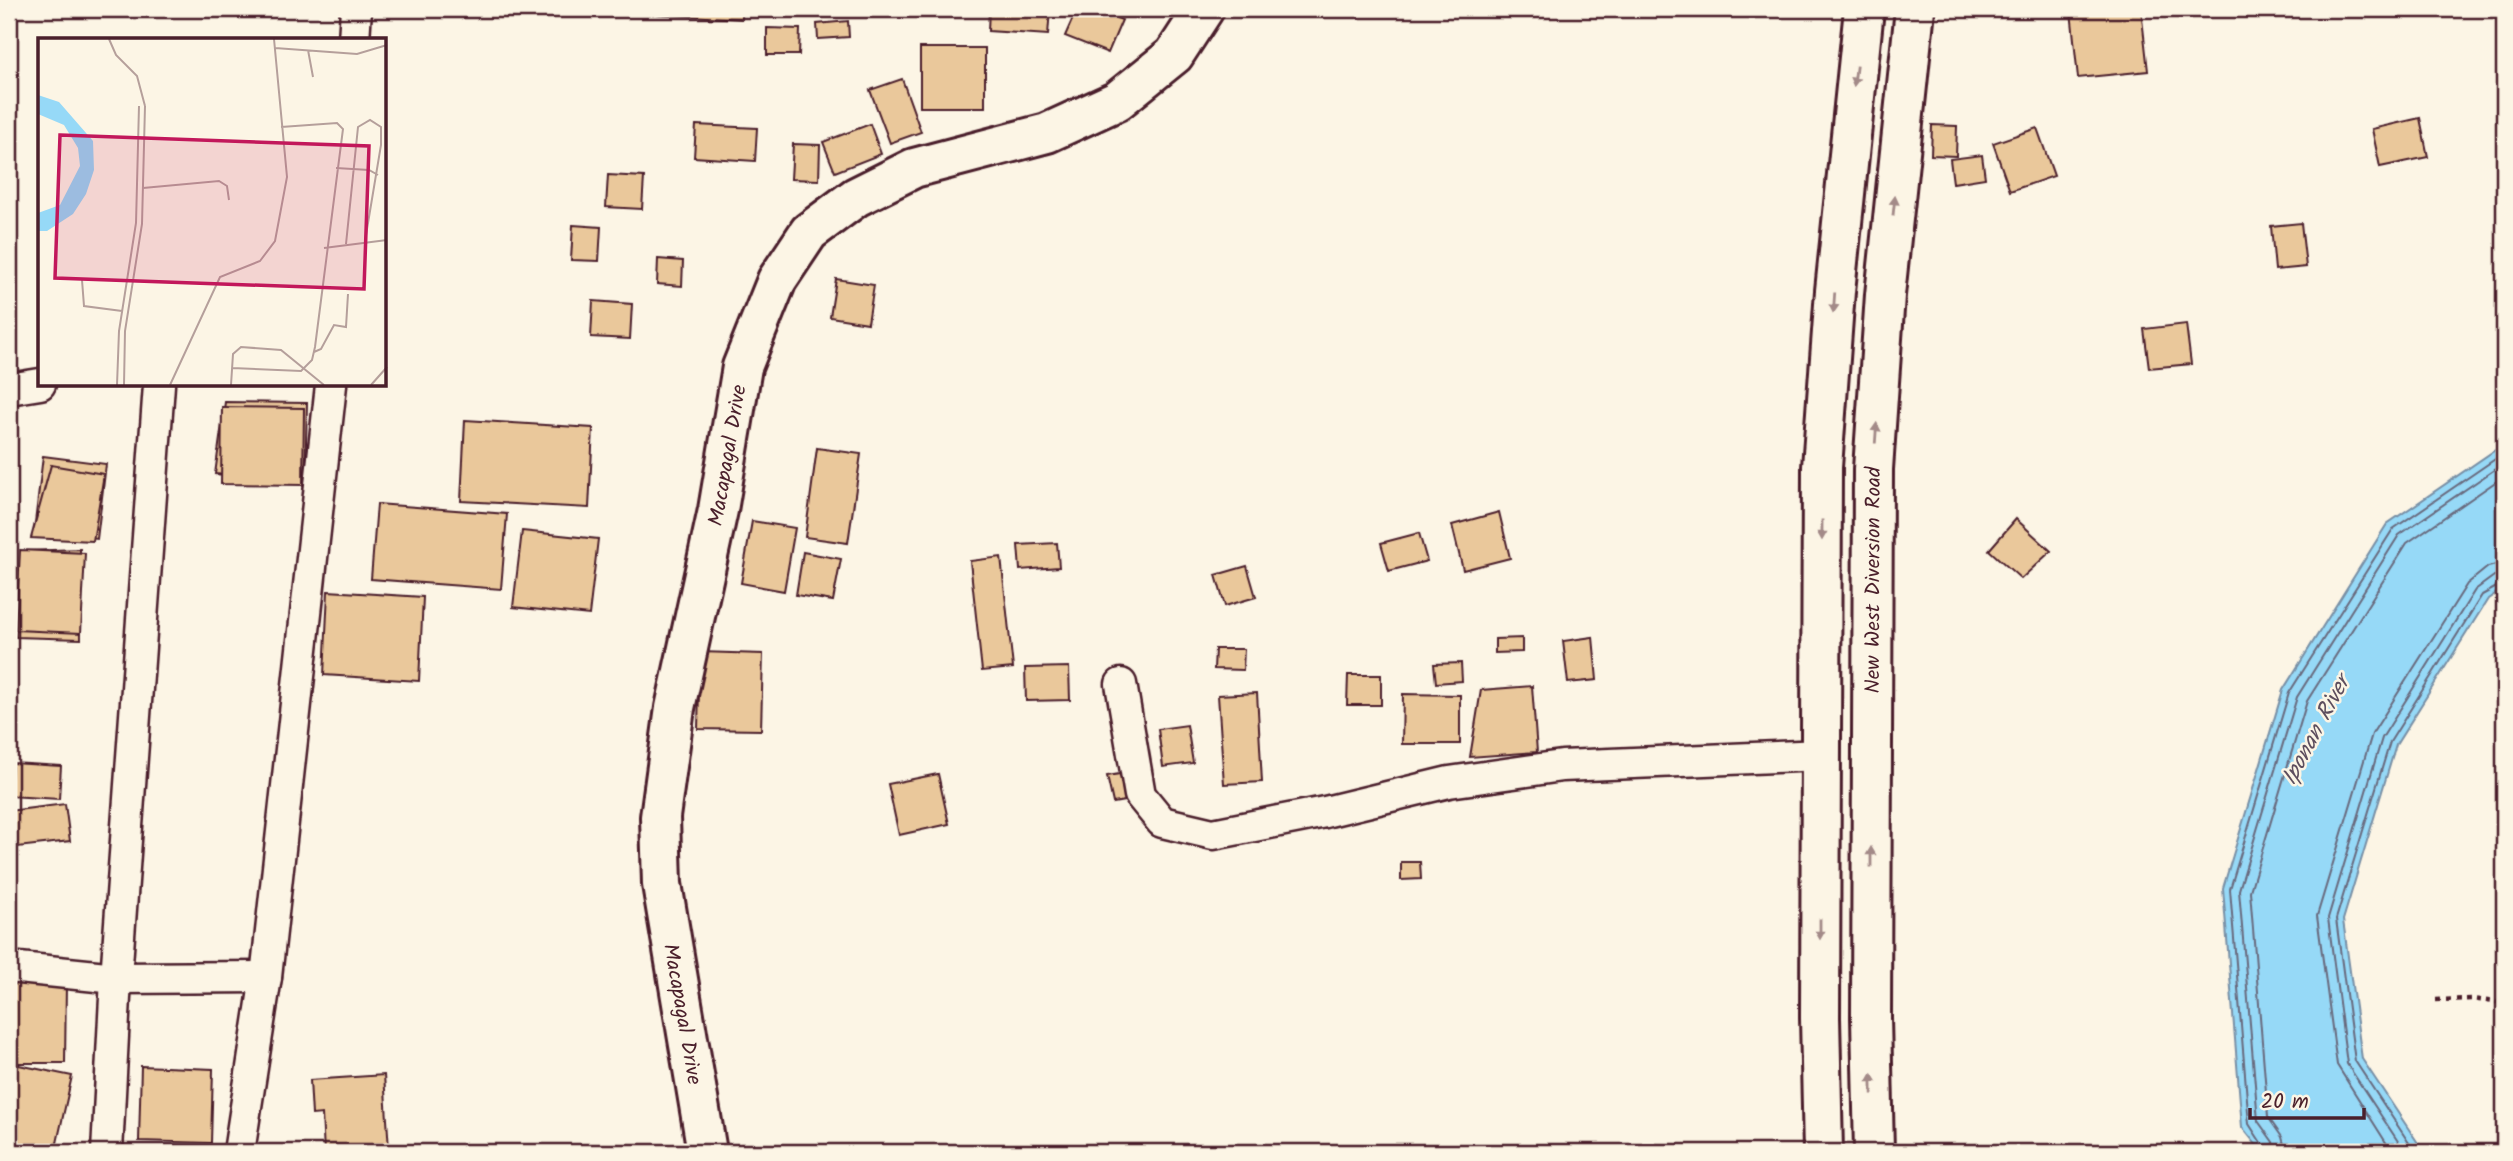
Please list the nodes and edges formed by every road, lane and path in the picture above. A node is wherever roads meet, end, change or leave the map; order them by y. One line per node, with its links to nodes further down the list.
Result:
1 (356, 9): 5 (street)
2 (1204, 9): 19 (street, Macapagal Drive)
3 (1864, 9): 11 (street, one-way to 11)
4 (1915, 9): 21 (street, New West Diversion Road, one-way to 4)
5 (354, 38)
6 (38, 384): 9 (street)
7 (159, 387): 14 (street)
8 (331, 387): 13 (street)
9 (9, 389)
10 (1121, 684): 11 (street)
11 (1821, 755): 20 (street, one-way to 20)
12 (9, 967): 14 (street)
13 (266, 977): 14 (street); 18 (street)
14 (116, 978): 17 (street)
15 (2436, 1000): 16 (path)
16 (2504, 1003)
17 (107, 1152)
18 (239, 1152)
19 (707, 1152)
20 (1823, 1152)
21 (1874, 1152)

